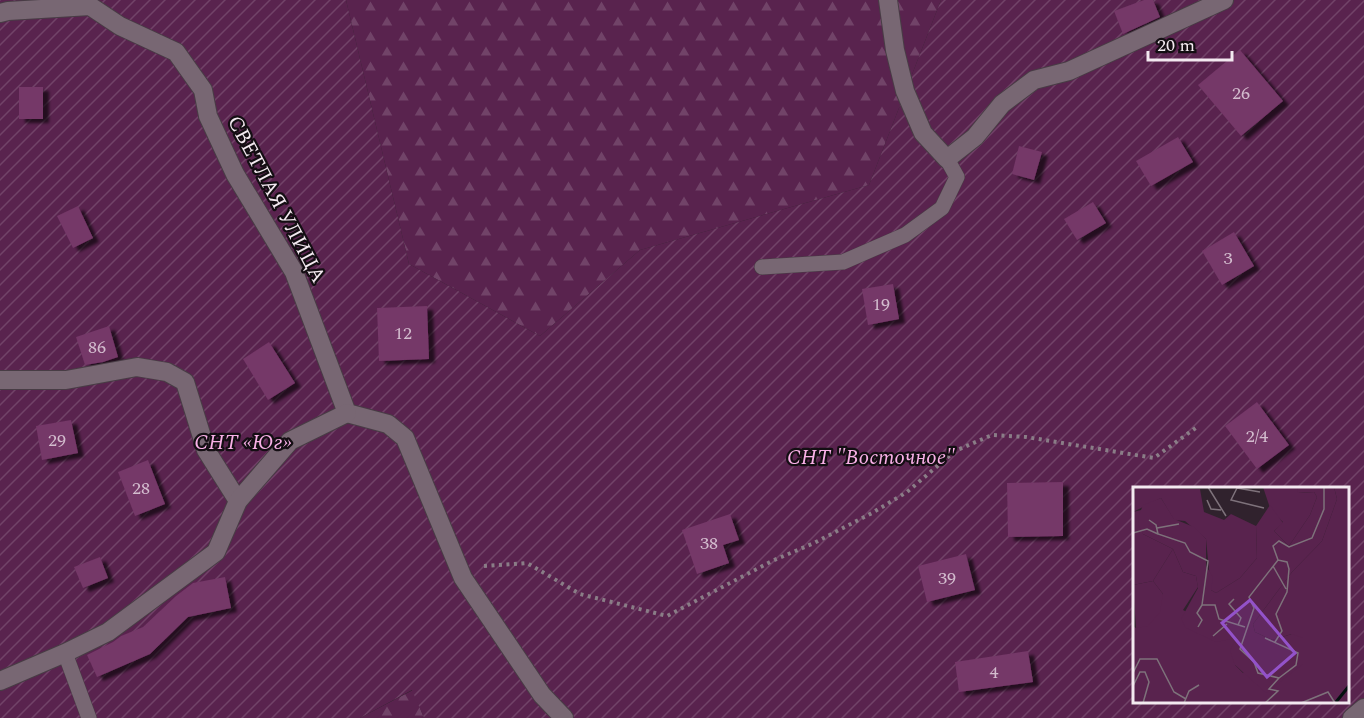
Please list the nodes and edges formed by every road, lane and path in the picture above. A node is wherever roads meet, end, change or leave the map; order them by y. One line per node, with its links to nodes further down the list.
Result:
1 (888, 0): 4 (street)
2 (1224, 0): 4 (street)
3 (0, 13): 7 (street, СВЕТЛАЯ УЛИЦА)
4 (946, 159): 5 (lane)
5 (762, 267)
6 (0, 380): 9 (street)
7 (347, 412): 9 (street); 10 (street)
8 (1197, 427): 10 (path)
9 (238, 501): 11 (street)
10 (463, 578): 15 (street)
11 (65, 653): 12 (street); 14 (lane)
12 (0, 681)
13 (1364, 708): 16 (street)
14 (89, 718)
15 (564, 718)
16 (1352, 718)

